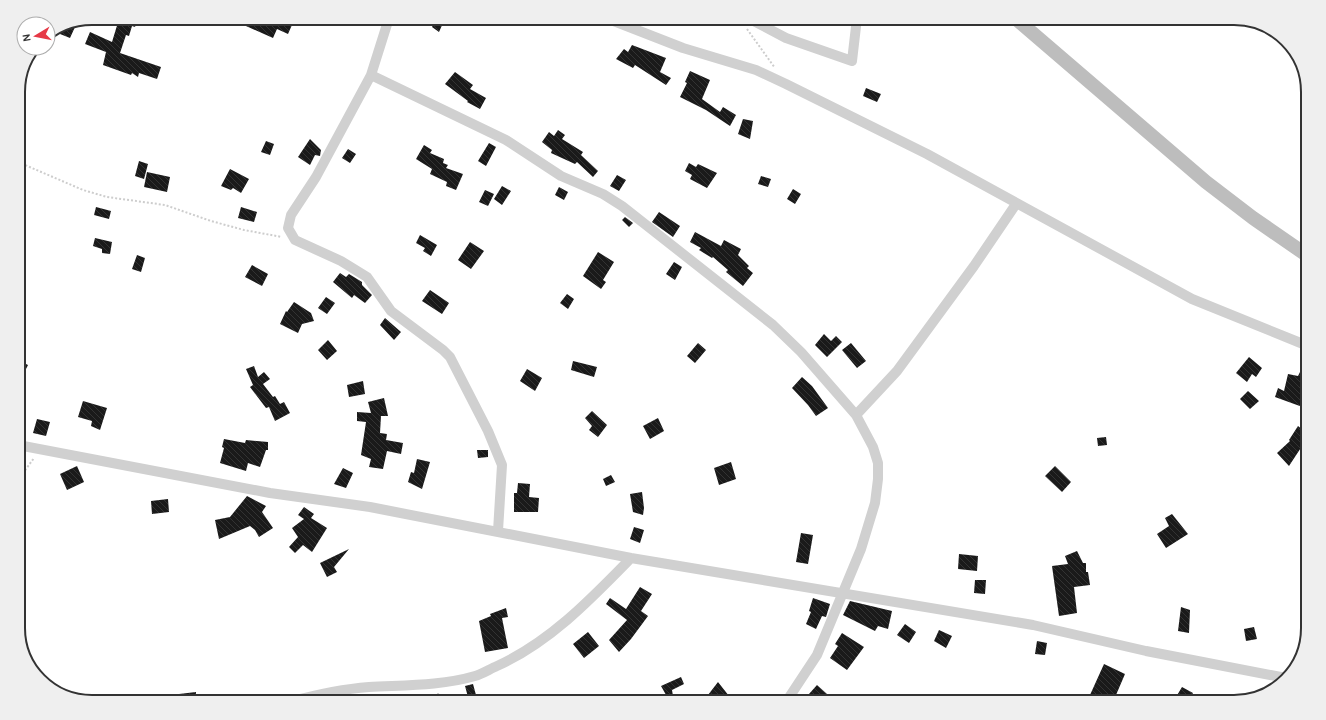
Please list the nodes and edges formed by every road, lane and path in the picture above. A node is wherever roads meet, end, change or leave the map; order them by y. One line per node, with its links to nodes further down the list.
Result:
1 (387, 25): 7 (street)
2 (624, 25): 8 (street)
3 (749, 25): 8 (path)
4 (755, 25): 5 (street)
5 (856, 25)
6 (1024, 25): 12 (main road)
7 (371, 75): 11 (street); 14 (street)
8 (786, 84): 10 (street)
9 (25, 165): 11 (path)
10 (1016, 204): 13 (street); 14 (street)
11 (295, 240): 18 (street)
12 (1301, 251)
13 (1301, 343)
14 (856, 415): 20 (street)
15 (25, 446): 16 (street)
16 (41, 449): 17 (path); 18 (street)
17 (25, 471)
18 (498, 531): 19 (street)
19 (631, 558): 20 (street); 22 (street)
20 (843, 594): 21 (street); 23 (street)
21 (1279, 677)
22 (318, 695)
23 (791, 695)

